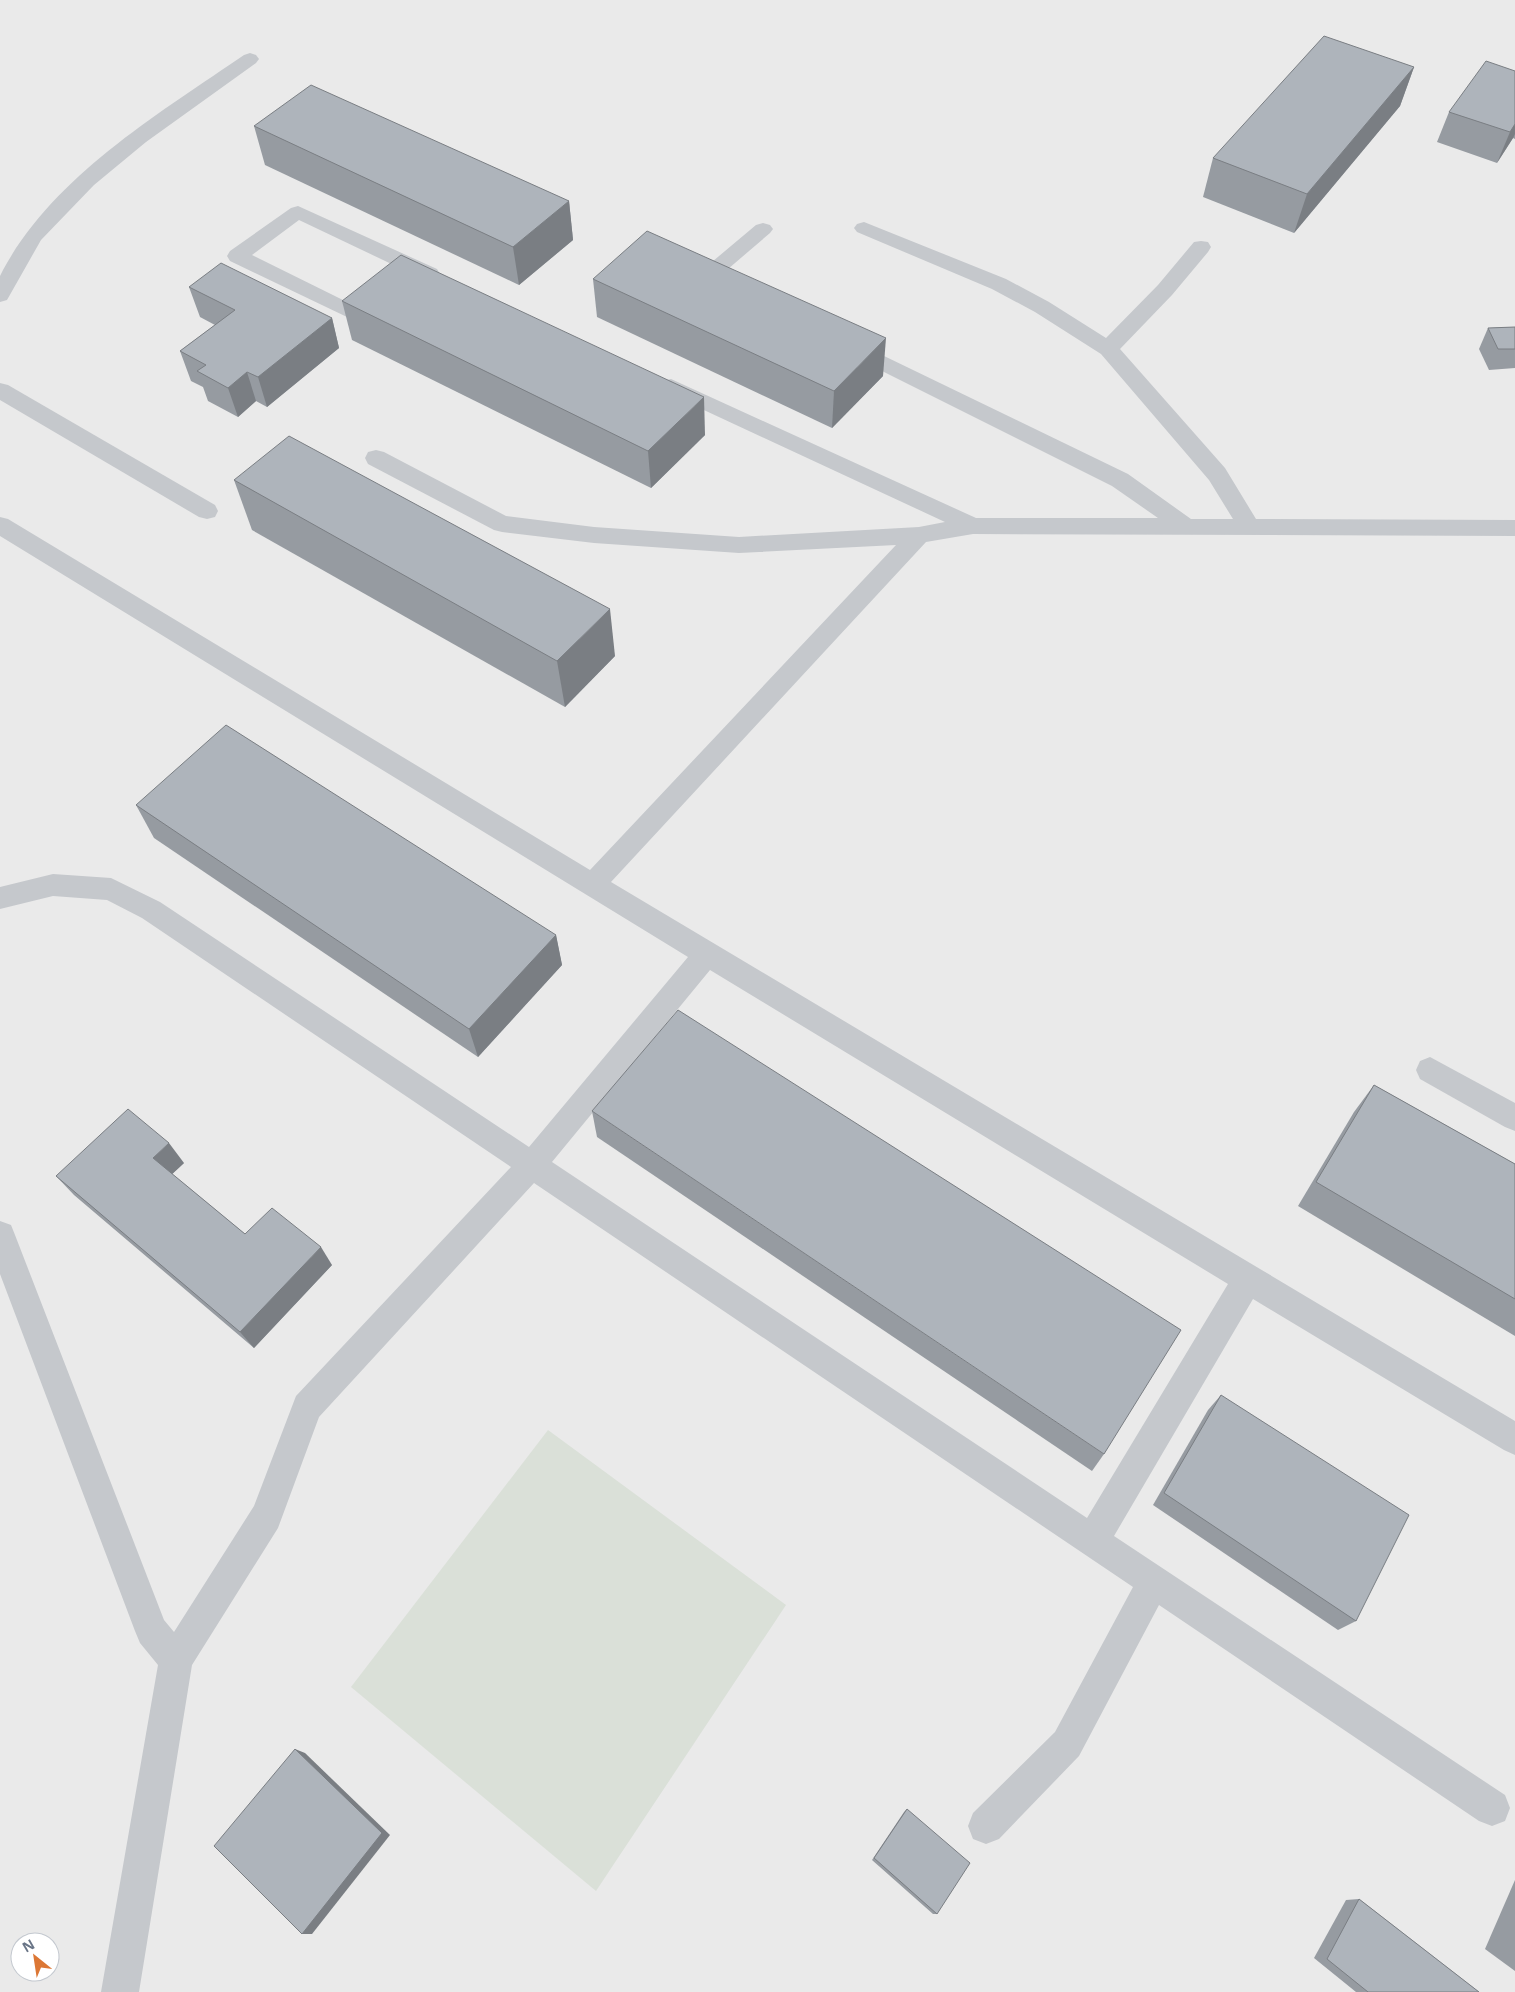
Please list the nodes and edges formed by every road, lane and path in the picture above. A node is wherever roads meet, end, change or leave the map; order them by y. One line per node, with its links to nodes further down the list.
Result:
1 (250, 59): 8 (lane)
2 (864, 228): 10 (lane)
3 (763, 229): 7 (lane)
4 (1201, 247): 10 (lane)
5 (408, 264): 5 (lane); 6 (lane)
6 (444, 280)
7 (743, 294)
8 (0, 295)
9 (833, 338): 17 (lane)
10 (1108, 349): 18 (lane)
11 (650, 376): 16 (lane)
12 (0, 390): 14 (lane)
13 (376, 458): 20 (lane)
14 (206, 511)
15 (0, 525): 21 (lane)
16 (973, 526): 17 (lane); 20 (lane)
17 (1188, 528): 18 (lane)
18 (1250, 528): 19 (lane)
19 (1515, 528)
20 (919, 535): 21 (lane)
21 (592, 885): 23 (lane)
22 (0, 898): 26 (lane)
23 (707, 954): 26 (lane); 28 (lane)
24 (1430, 1070): 25 (lane)
25 (1515, 1118)
26 (532, 1165): 30 (lane); 32 (lane)
27 (0, 1235): 32 (lane)
28 (1248, 1279): 29 (lane); 30 (lane)
29 (1515, 1439)
30 (1093, 1540): 31 (lane)
31 (1154, 1581): 33 (lane); 34 (lane)
32 (176, 1660): 35 (lane)
33 (1492, 1808)
34 (986, 1826)
35 (120, 1992)

